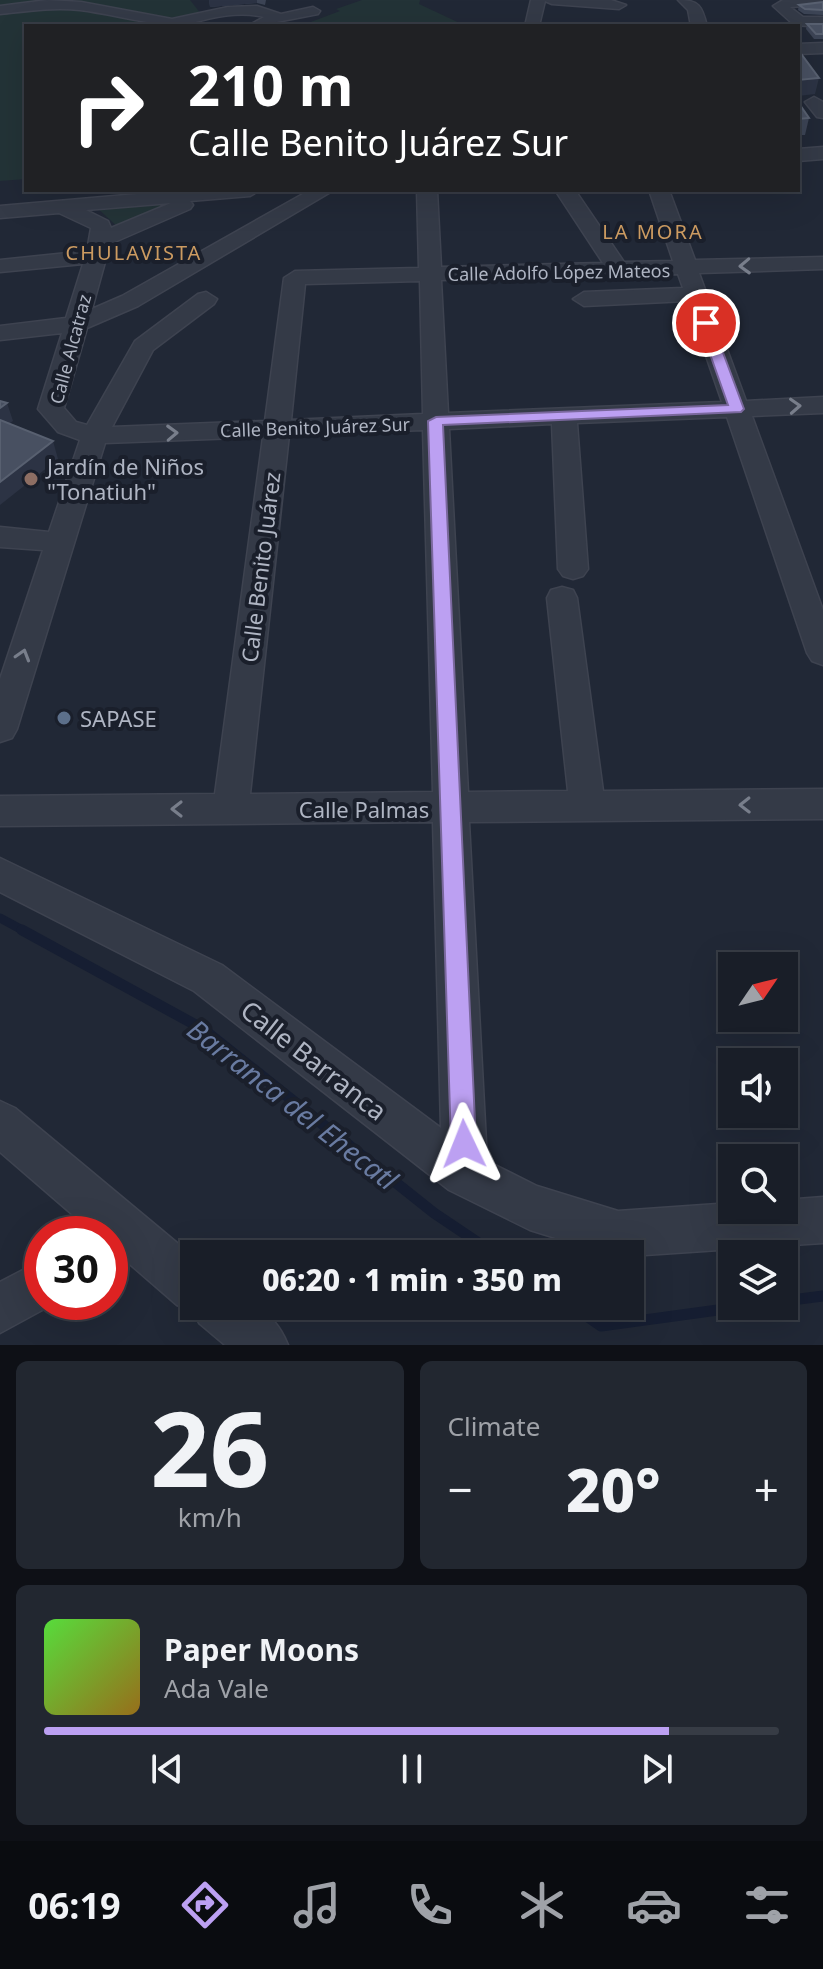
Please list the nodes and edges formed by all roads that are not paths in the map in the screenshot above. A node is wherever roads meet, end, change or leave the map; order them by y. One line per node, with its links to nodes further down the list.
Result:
1 (538, 0): 16 (street)
2 (552, 0): 6 (street)
3 (685, 0): 18 (street)
4 (823, 1): 11 (street)
5 (284, 2): 10 (street)
6 (621, 3): 17 (street)
7 (207, 6): 10 (street); 14 (street)
8 (0, 10): 13 (street)
9 (313, 11): 10 (street)
10 (274, 15): 15 (street)
11 (799, 22): 12 (street); 19 (street)
12 (823, 22)
13 (172, 24)
14 (179, 24)
15 (254, 24)
16 (532, 24)
17 (622, 24)
18 (699, 24)
19 (822, 48): 20 (street)
20 (800, 49)
21 (823, 153): 22 (street)
22 (800, 155)
23 (230, 192): 28 (street)
24 (320, 192): 41 (street)
25 (427, 192): 36 (street)
26 (566, 192): 35 (street)
27 (660, 192): 34 (street)
28 (209, 194): 29 (street); 31 (street)
29 (61, 206): 30 (street); 31 (street)
30 (0, 212)
31 (99, 248): 33 (street); 41 (street, Calle Alcatraz)
32 (823, 263): 34 (street, Calle Adolfo López Mateos, one-way to 34)
33 (0, 266)
34 (687, 269): 35 (street, Calle Adolfo López Mateos); 38 (street)
35 (619, 270): 36 (street, Calle Adolfo López Mateos)
36 (430, 275): 37 (street, Calle Adolfo López Mateos); 46 (street)
37 (295, 278): 47 (street, Calle Benito Juárez)
38 (695, 294): 40 (street); 44 (street)
39 (206, 299): 48 (street)
40 (584, 299)
41 (76, 324): 42 (street); 48 (street, Calle Alcatraz)
42 (0, 333)
43 (823, 405): 44 (street, Calle Benito Juárez Sur, one-way to 43)
44 (736, 409): 45 (street, Calle Benito Juárez Sur); 51 (street)
45 (564, 416): 46 (street, Calle Benito Juárez Sur); 54 (street)
46 (436, 421): 47 (street, Calle Benito Juárez Sur); 55 (street)
47 (277, 428): 48 (street, Calle Benito Juárez Sur, one-way to 47); 56 (street, Calle Benito Juárez)
48 (94, 436): 50 (street)
49 (0, 537): 50 (street)
50 (59, 542): 52 (street, one-way to 50)
51 (823, 653)
52 (0, 729)
53 (823, 804): 54 (street, Calle Palmas, one-way to 54)
54 (587, 807): 55 (street, Calle Palmas)
55 (452, 808): 56 (street, Calle Palmas); 60 (street)
56 (231, 809): 57 (street, Calle Palmas, one-way to 57)
57 (0, 811)
58 (0, 874): 60 (street, Calle Barranca)
59 (0, 1123): 61 (street)
60 (465, 1174): 62 (street, Calle Barranca)
61 (95, 1216)
62 (823, 1220)
63 (128, 1245): 64 (street)
64 (180, 1279)
65 (24, 1295): 66 (street)
66 (0, 1309)
67 (233, 1320): 68 (street)
68 (263, 1345)

